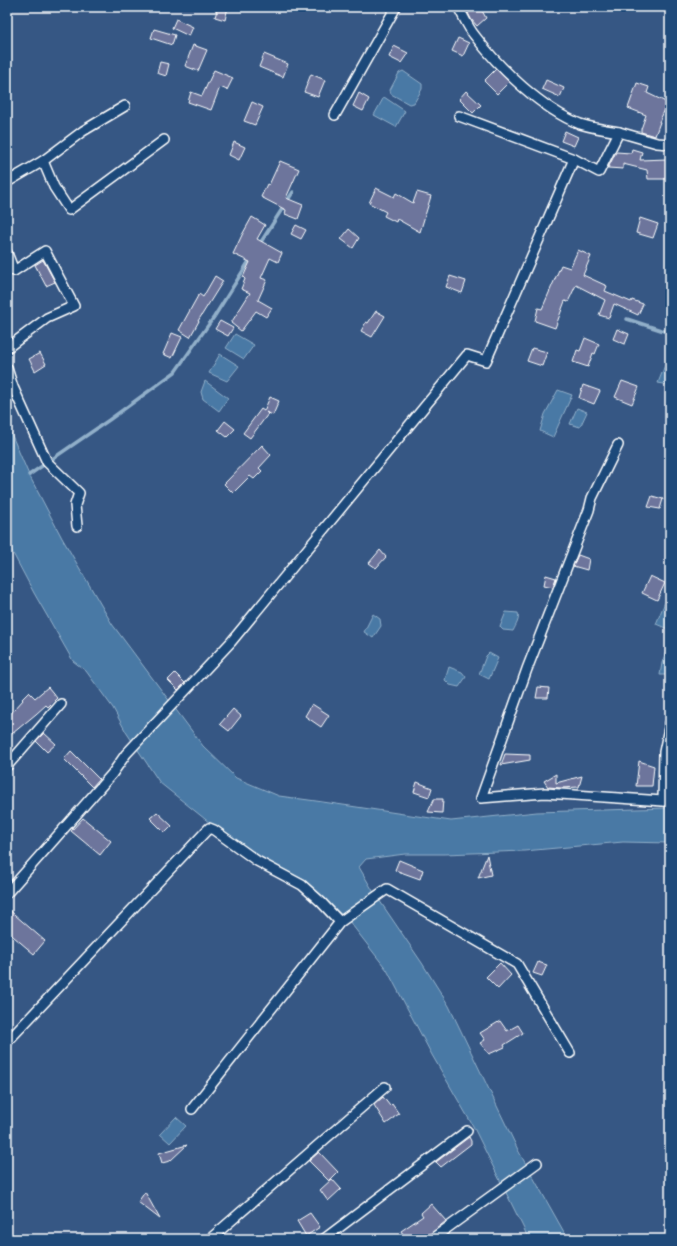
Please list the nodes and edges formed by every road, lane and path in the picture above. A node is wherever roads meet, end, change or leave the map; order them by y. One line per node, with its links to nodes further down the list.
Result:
1 (396, 7): 4 (street)
2 (458, 7): 6 (street)
3 (125, 106): 10 (street)
4 (336, 114)
5 (459, 116): 9 (street)
6 (619, 132): 8 (street); 9 (street)
7 (164, 140): 10 (street)
8 (670, 144)
9 (574, 159): 21 (street)
10 (43, 161): 11 (street)
11 (7, 182)
12 (7, 253): 13 (street)
13 (7, 348)
14 (7, 368): 16 (street)
15 (618, 446): 20 (street)
16 (77, 526)
17 (61, 704): 19 (street)
18 (670, 723): 20 (street)
19 (7, 766)
20 (666, 800)
21 (7, 893)
22 (342, 921): 23 (street); 24 (street); 26 (street)
23 (7, 1042)
24 (570, 1053)
25 (385, 1087): 29 (street)
26 (192, 1109)
27 (467, 1132): 30 (street)
28 (534, 1166): 31 (street)
29 (210, 1239)
30 (324, 1239)
31 (432, 1239)

